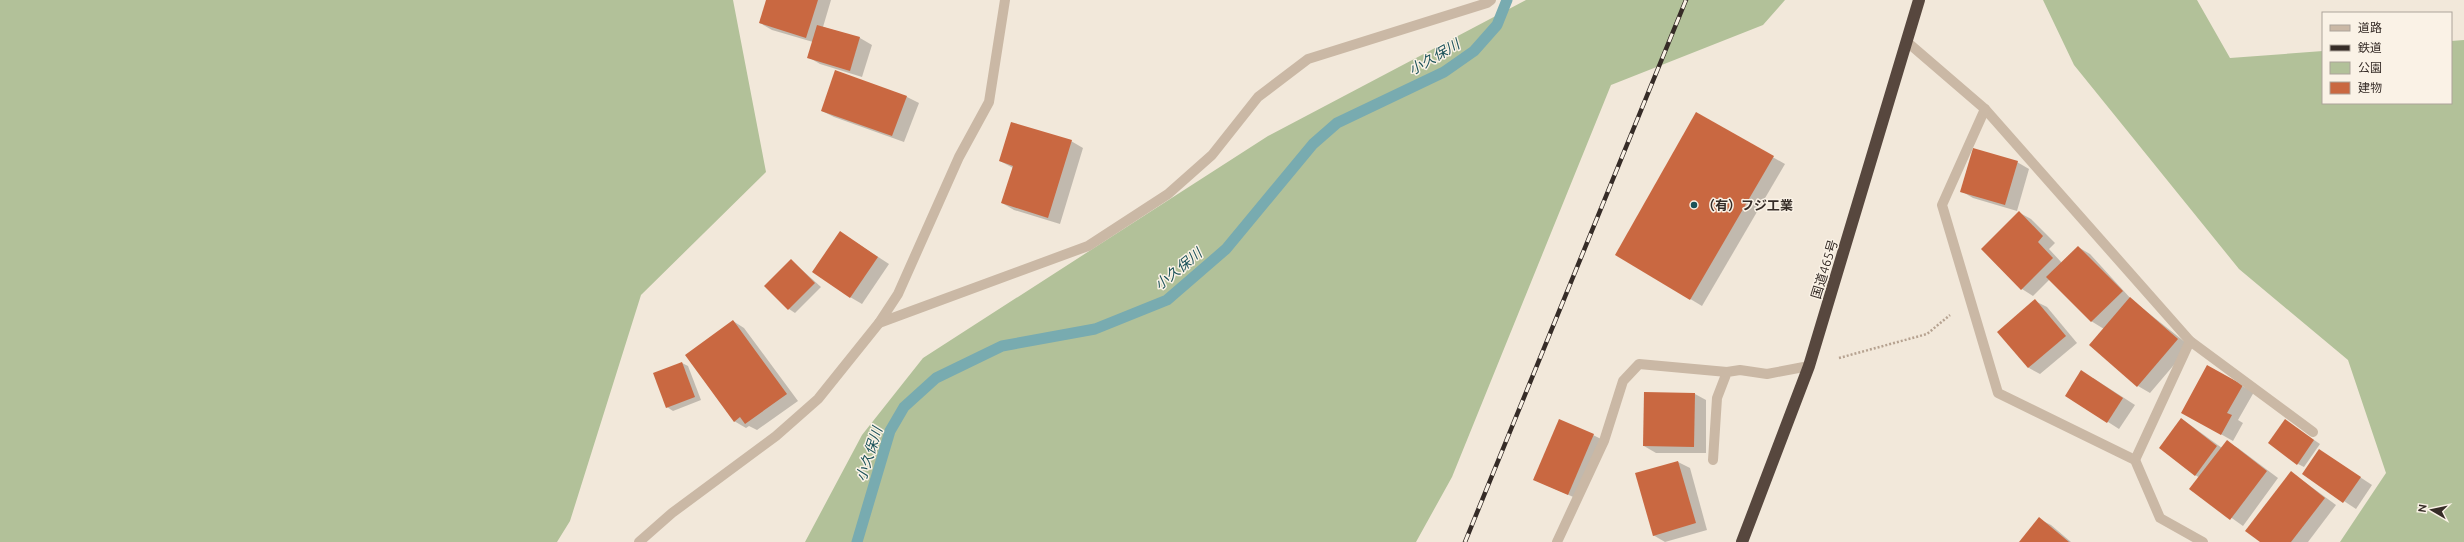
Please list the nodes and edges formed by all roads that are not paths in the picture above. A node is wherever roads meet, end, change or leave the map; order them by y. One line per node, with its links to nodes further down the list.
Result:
1 (1006, 0): 6 (street)
2 (1919, 0): 4 (highway, 国道465号)
3 (1489, 2): 6 (street)
4 (1906, 41): 5 (street); 8 (highway, 国道465号)
5 (1985, 109): 7 (street); 12 (street)
6 (878, 323): 13 (street)
7 (2190, 341): 10 (street); 12 (street)
8 (1809, 366): 9 (street); 15 (highway, 国道465号)
9 (1727, 372): 11 (street); 14 (street)
10 (2313, 432)
11 (1714, 460)
12 (2135, 460): 16 (street)
13 (639, 542)
14 (1557, 542)
15 (1742, 542)
16 (2204, 542)

